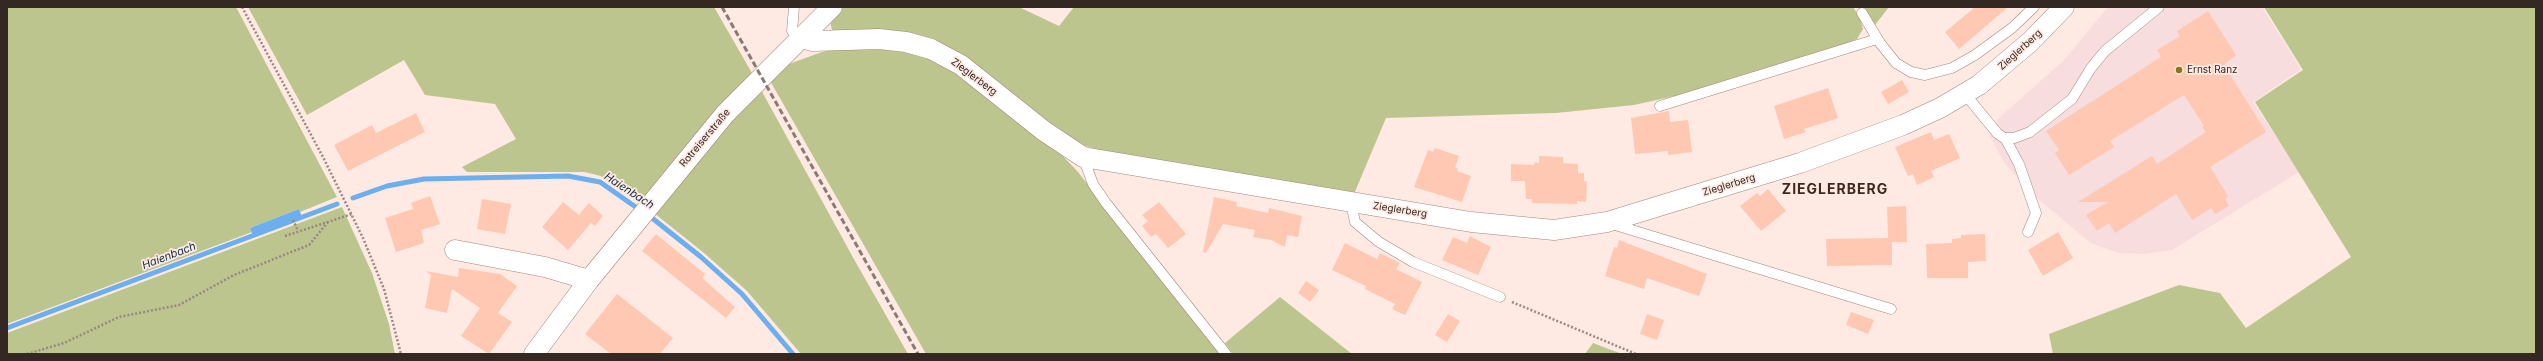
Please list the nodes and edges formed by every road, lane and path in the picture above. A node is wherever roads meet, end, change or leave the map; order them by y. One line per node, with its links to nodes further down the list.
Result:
1 (242, 7): 15 (path)
2 (794, 7): 8 (lane)
3 (832, 7): 8 (street, Rotreiserstraße)
4 (2034, 7): 9 (lane)
5 (2064, 7): 10 (street, Zieglerberg)
6 (2159, 7): 12 (lane)
7 (1862, 13): 9 (lane)
8 (800, 38): 13 (street, Zieglerberg); 23 (street, Rotreiserstraße)
9 (1877, 39): 11 (lane)
10 (1965, 94): 12 (lane); 18 (street, Zieglerberg)
11 (1660, 106)
12 (2005, 138): 20 (lane)
13 (1083, 157): 14 (street, Zieglerberg); 29 (lane)
14 (1352, 203): 18 (street, Zieglerberg); 24 (lane)
15 (352, 214): 17 (path); 27 (path)
16 (293, 220): 19 (path)
17 (328, 222): 19 (path); 26 (path)
18 (1607, 222): 25 (lane)
19 (298, 232): 21 (path)
20 (2028, 232)
21 (285, 236)
22 (455, 250): 23 (street)
23 (589, 280): 28 (street, Rotreiserstraße)
24 (1500, 297): 30 (path)
25 (1891, 309)
26 (27, 354)
27 (401, 354)
28 (534, 354)
29 (1226, 354)
30 (1636, 354)

